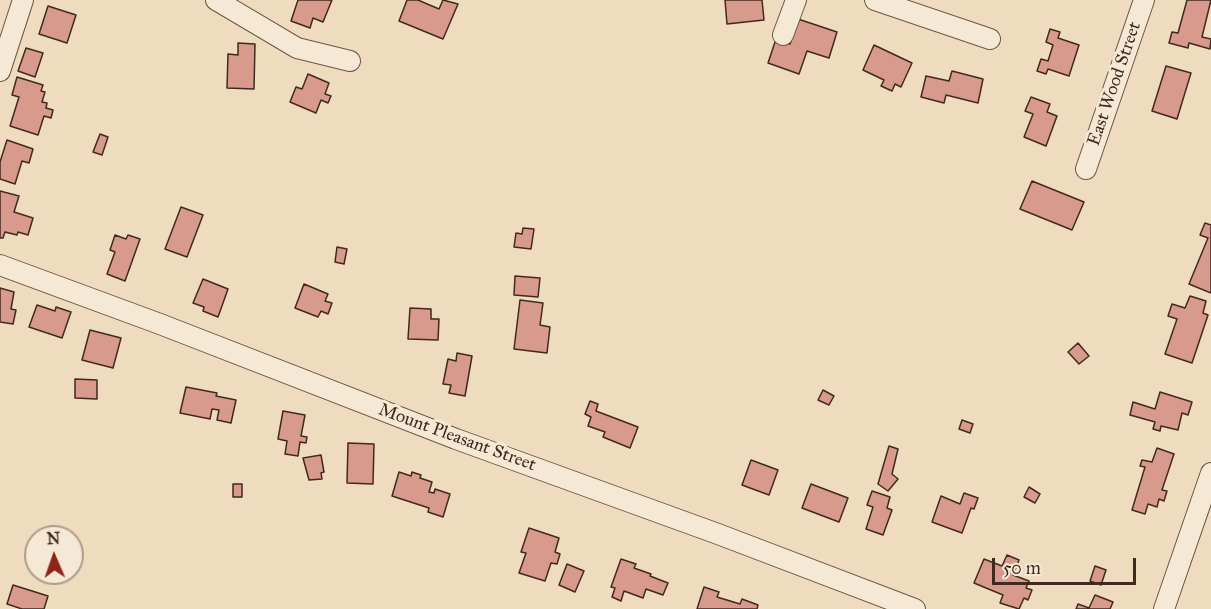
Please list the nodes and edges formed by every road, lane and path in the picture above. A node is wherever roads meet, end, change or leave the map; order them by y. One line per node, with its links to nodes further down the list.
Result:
1 (23, 0): 9 (street)
2 (216, 0): 8 (street)
3 (796, 0): 6 (street)
4 (875, 0): 7 (street)
5 (1144, 0): 10 (street, East Wood Street)
6 (783, 35)
7 (990, 39)
8 (350, 61)
9 (0, 71)
10 (1086, 169)
11 (0, 265): 13 (street, Mount Pleasant Street)
12 (1211, 473): 14 (street)
13 (912, 608)
14 (1164, 609)

